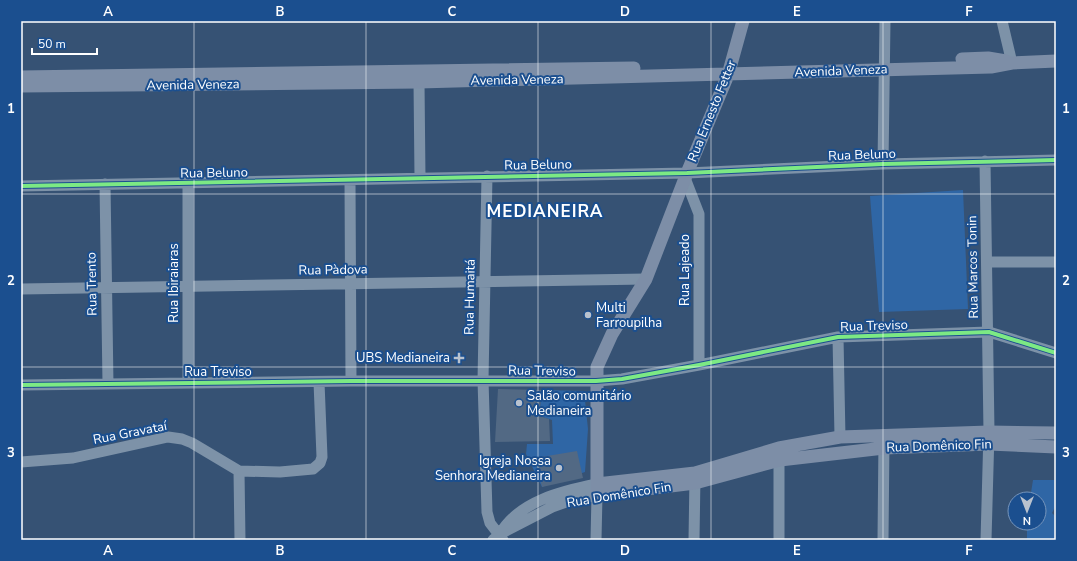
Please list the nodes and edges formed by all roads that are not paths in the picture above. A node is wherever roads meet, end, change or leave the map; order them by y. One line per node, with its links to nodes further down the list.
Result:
1 (743, 21): 7 (main road, Rua Ernesto Fetter)
2 (885, 21): 6 (street)
3 (1002, 21): 5 (street)
4 (1056, 61): 5 (main road, Avenida Veneza)
5 (1012, 62): 6 (main road, Avenida Veneza)
6 (885, 66): 7 (main road, Avenida Veneza); 15 (street)
7 (730, 71): 9 (main road, Avenida Veneza); 11 (main road, Avenida Veneza); 16 (main road, Rua Ernesto Fetter)
8 (21, 77): 10 (main road, Avenida Veneza)
9 (368, 77): 10 (main road, Avenida Veneza); 11 (main road, Avenida Veneza)
10 (60, 81): 12 (main road, Avenida Veneza)
11 (419, 82): 18 (street)
12 (21, 86)
13 (1056, 160): 14 (street, Rua Beluno)
14 (985, 161): 15 (street, Rua Beluno); 23 (street, Rua Marcos Tonin)
15 (883, 164): 16 (street, Rua Beluno)
16 (686, 175): 17 (street, Rua Beluno); 25 (main road, Rua Ernesto Fetter); 34 (street, Rua Lajeado)
17 (487, 176): 18 (street, Rua Beluno); 26 (street, Rua Humaitá)
18 (420, 178): 19 (street, Rua Beluno)
19 (350, 180): 21 (street, Rua Beluno); 27 (street)
20 (105, 184): 21 (street, Rua Beluno); 22 (street, Rua Beluno); 29 (street, Rua Trento)
21 (188, 184): 28 (street, Rua Ibiraiaras)
22 (21, 186)
23 (987, 262): 24 (street); 31 (street, Rua Marcos Tonin)
24 (1056, 262)
25 (646, 279): 26 (street, Rua Pàdova); 37 (main road, Rua Ernesto Fetter)
26 (484, 280): 27 (street, Rua Pàdova); 35 (street, Rua Humaitá)
27 (352, 283): 28 (street, Rua Pàdova); 36 (street)
28 (188, 287): 29 (street, Rua Pàdova); 38 (street, Rua Ibiraiaras)
29 (106, 288): 30 (street, Rua Pàdova); 40 (street, Rua Trento)
30 (21, 289)
31 (989, 332): 32 (street, Rua Treviso); 33 (street, Rua Treviso); 44 (street, Rua Marcos Tonin)
32 (838, 337): 34 (street, Rua Treviso); 43 (street)
33 (1056, 353)
34 (699, 365): 37 (street, Rua Treviso)
35 (483, 380): 36 (street, Rua Treviso); 37 (street, Rua Treviso); 52 (street, Rua Humaitá)
36 (351, 381): 39 (street, Rua Treviso)
37 (596, 381): 51 (main road, Rua Ernesto Fetter)
38 (188, 382): 39 (street, Rua Treviso); 40 (street, Rua Treviso)
39 (319, 382): 49 (street, Rua Gravataí)
40 (108, 384): 41 (street, Rua Treviso)
41 (21, 385)
42 (1056, 434): 44 (main road, Rua Domênico Fin)
43 (840, 437): 45 (main road, Rua Domênico Fin); 47 (main road, Rua Domênico Fin)
44 (989, 438): 45 (main road, Rua Domênico Fin); 46 (main road, Rua Domênico Fin); 58 (street, Rua Marcos Tonin)
45 (884, 441): 47 (main road, Rua Domênico Fin); 57 (street)
46 (1056, 447)
47 (779, 454): 50 (main road, Rua Domênico Fin); 56 (street)
48 (21, 462): 49 (street, Rua Gravataí)
49 (239, 471): 53 (street)
50 (695, 478): 51 (main road, Rua Domênico Fin); 55 (street)
51 (597, 490): 52 (street, Rua Domênico Fin); 54 (street, Rua Ernesto Fetter)
52 (499, 538)
53 (240, 540)
54 (596, 540)
55 (694, 540)
56 (779, 540)
57 (883, 540)
58 (986, 540)

